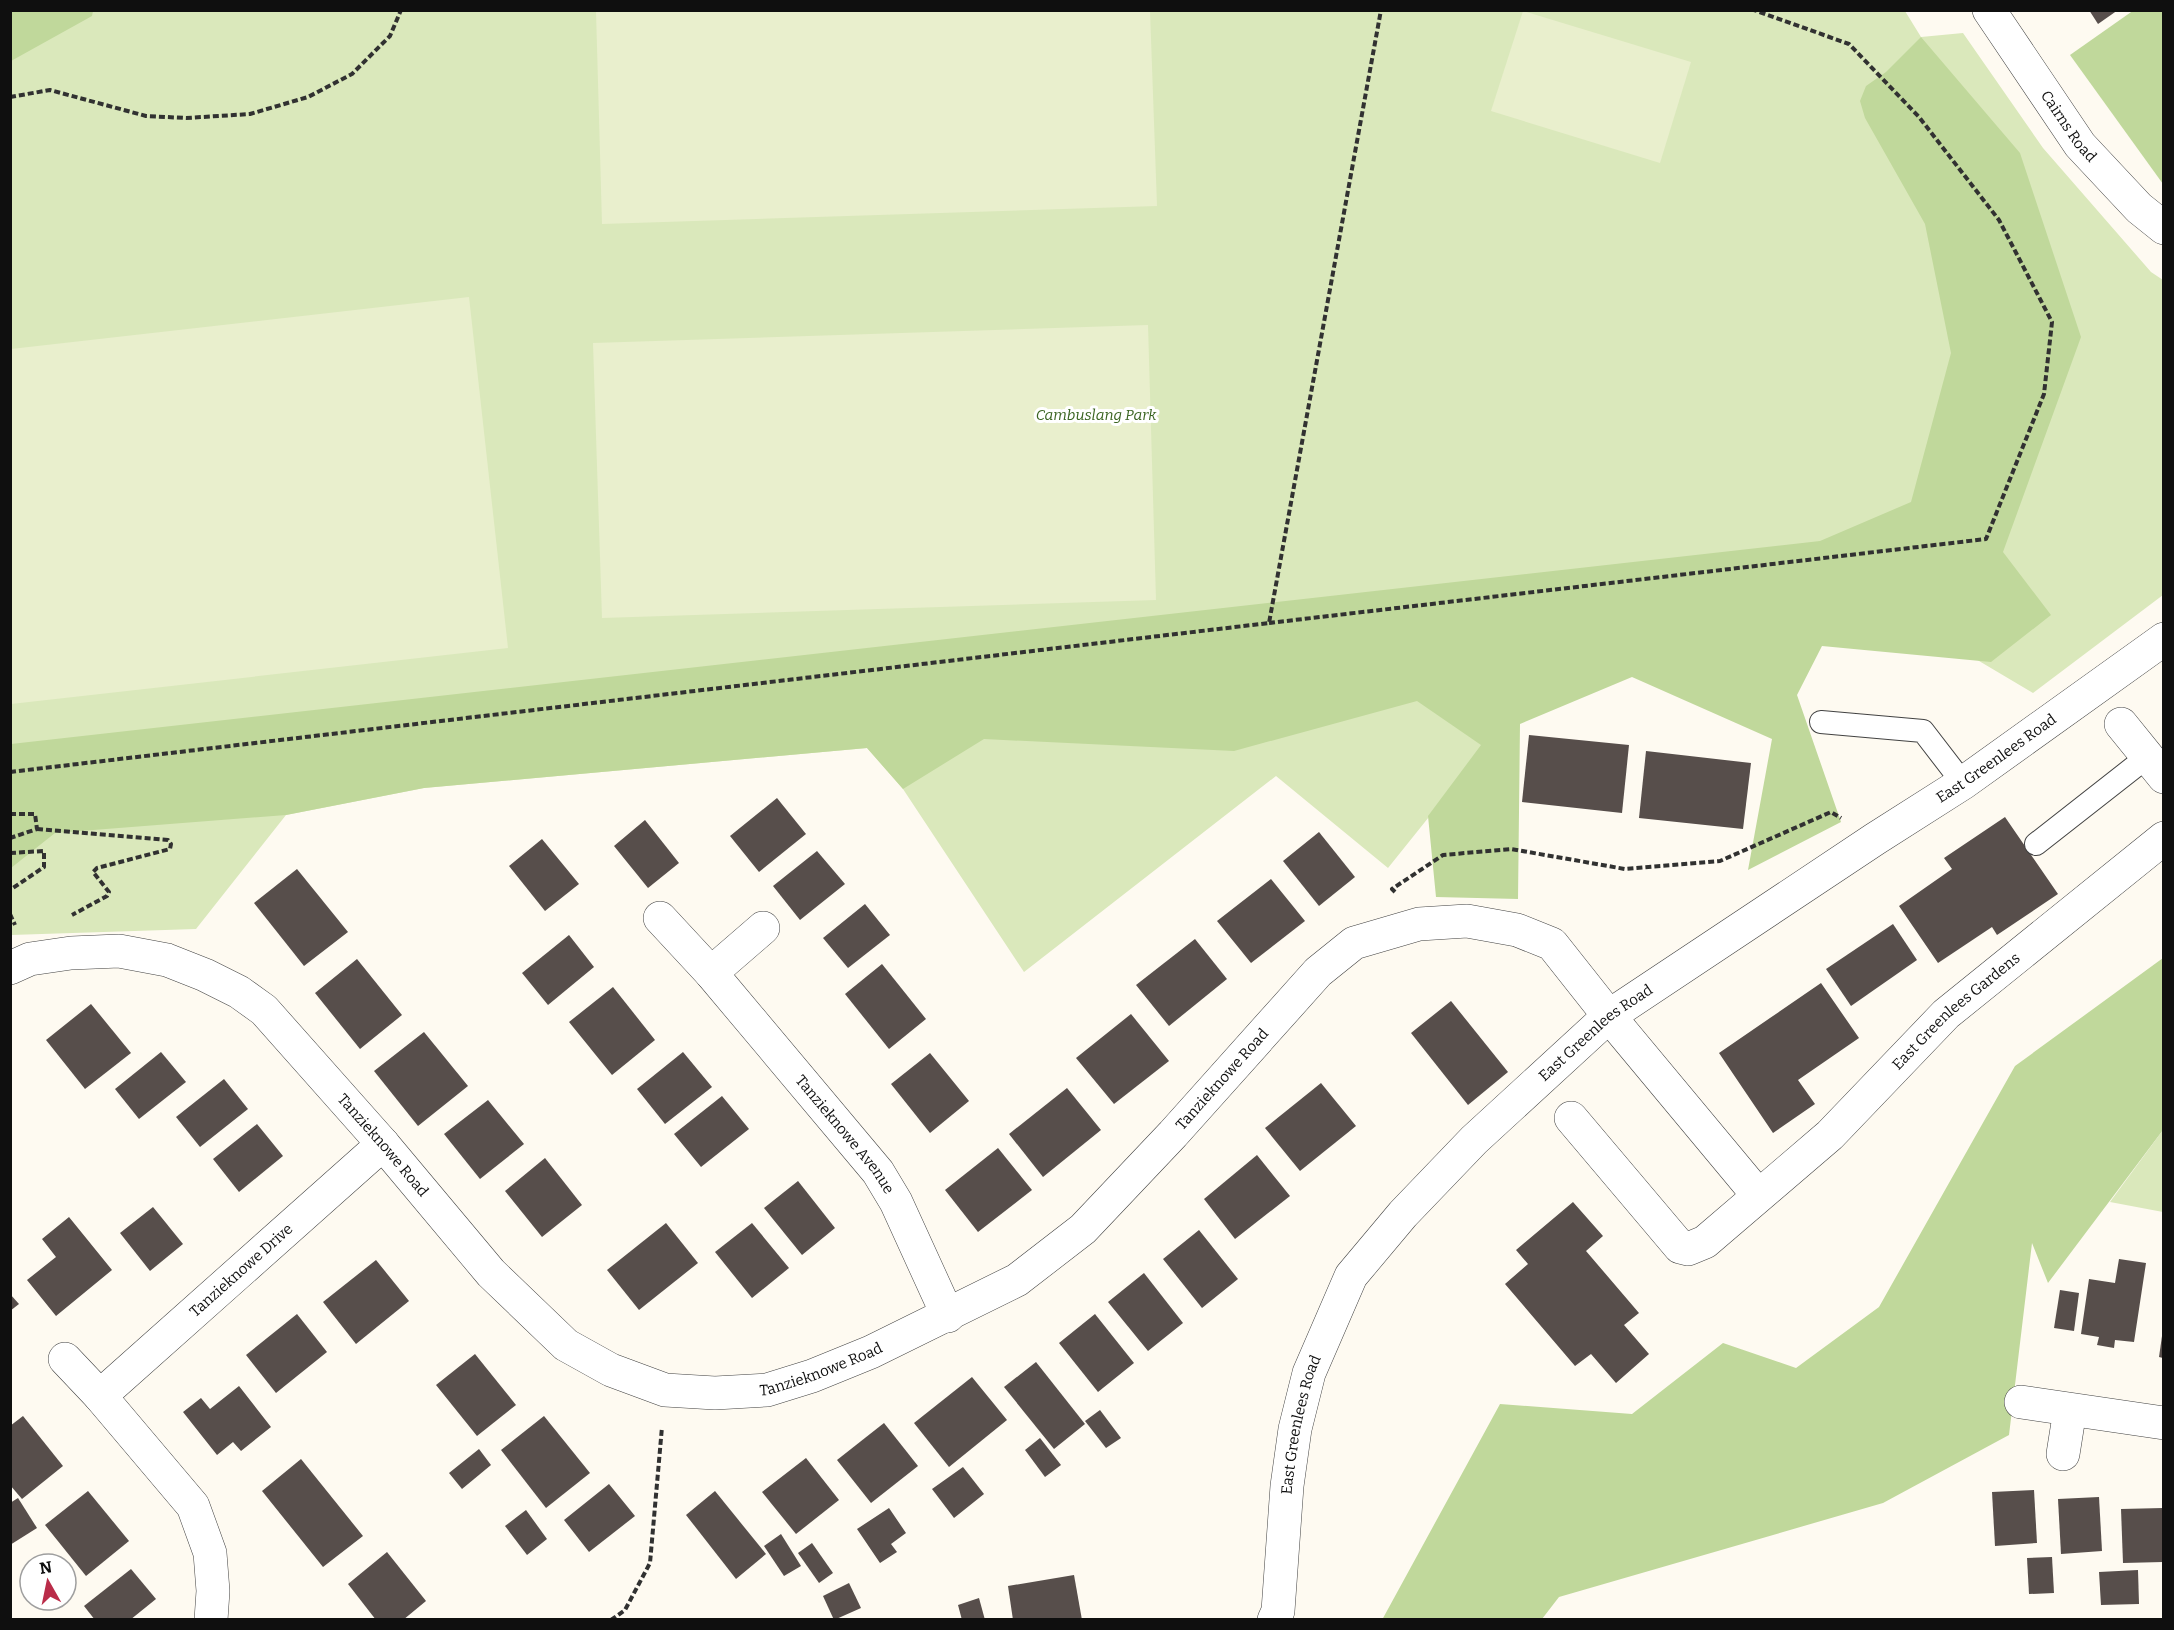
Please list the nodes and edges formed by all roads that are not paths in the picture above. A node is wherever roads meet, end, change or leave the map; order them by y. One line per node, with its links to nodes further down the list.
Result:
1 (1989, 10): 2 (street, Cairns Road)
2 (2163, 228)
3 (2163, 639): 7 (street, East Greenlees Road)
4 (1821, 722): 7 (lane)
5 (2121, 724): 6 (street)
6 (2155, 767): 9 (lane)
7 (1963, 783): 14 (street, East Greenlees Road)
8 (2163, 838): 17 (street, East Greenlees Gardens)
9 (2036, 844)
10 (660, 918): 13 (street, Tanzieknowe Avenue)
11 (763, 928): 13 (street)
12 (10, 968): 16 (street, Tanzieknowe Road)
13 (711, 973): 18 (street, Tanzieknowe Avenue)
14 (1609, 1016): 17 (street); 18 (street, Tanzieknowe Road); 25 (street, East Greenlees Road)
15 (1571, 1118): 17 (street, East Greenlees Gardens)
16 (383, 1144): 18 (street, Tanzieknowe Road); 20 (street, Tanzieknowe Drive)
17 (1758, 1195)
18 (948, 1316)
19 (65, 1359): 20 (street)
20 (100, 1396): 26 (street)
21 (2021, 1402): 22 (street)
22 (2070, 1410): 23 (street); 24 (street)
23 (2163, 1423)
24 (2063, 1454)
25 (1278, 1617)
26 (211, 1620)

